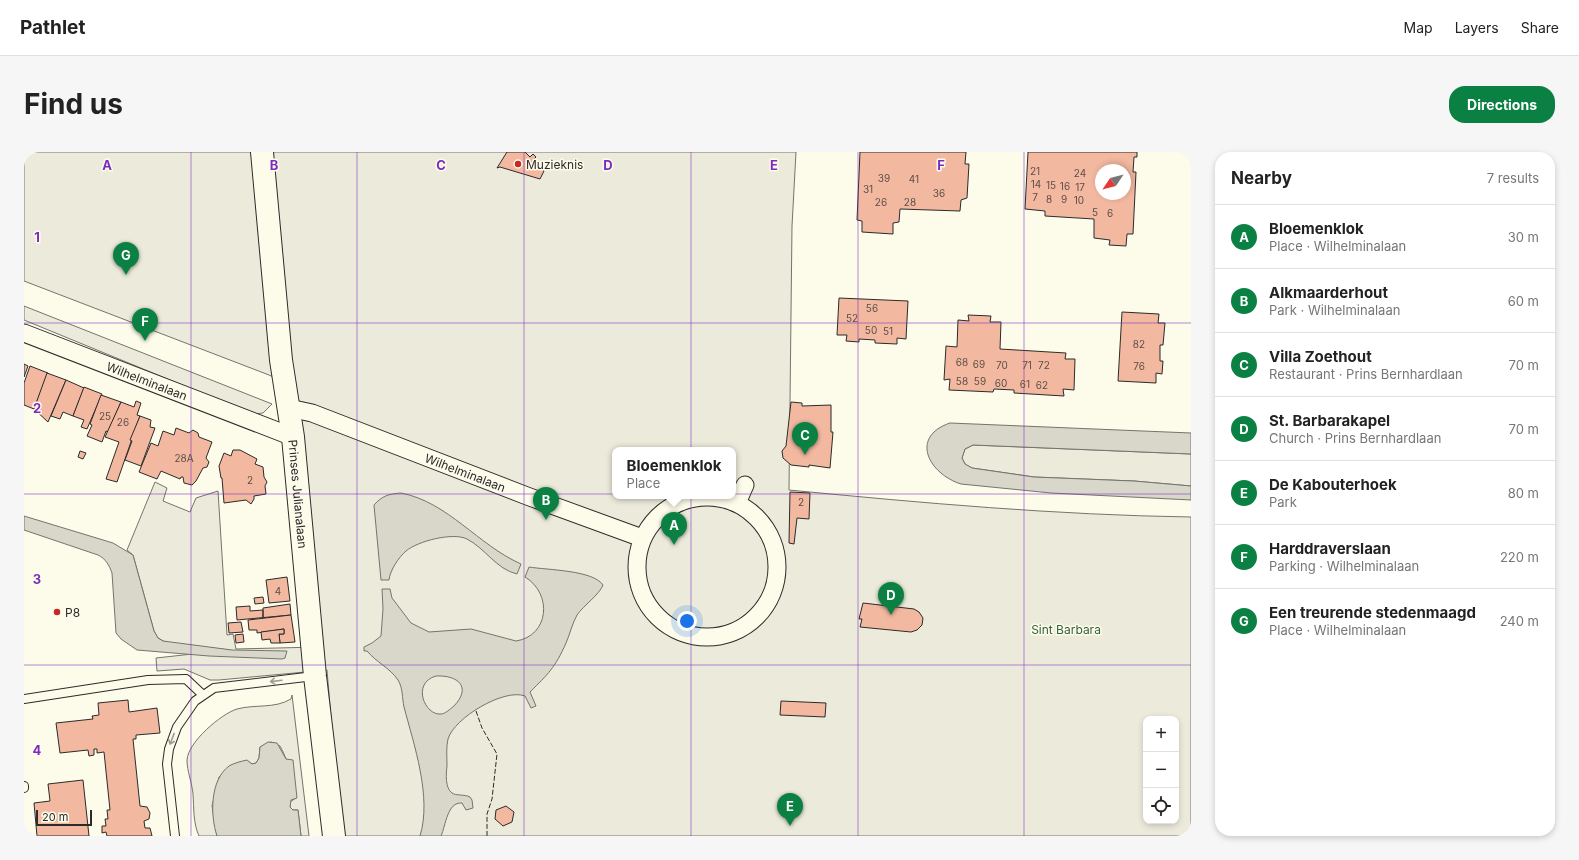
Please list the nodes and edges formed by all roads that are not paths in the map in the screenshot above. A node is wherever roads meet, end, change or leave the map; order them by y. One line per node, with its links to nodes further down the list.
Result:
1 (262, 152): 3 (street, Prinses Julianalaan)
2 (24, 333): 4 (street, Wilhelminalaan)
3 (289, 408): 4 (street, Prinses Julianalaan); 9 (street, Wilhelminalaan)
4 (293, 437): 10 (street, Prinses Julianalaan)
5 (745, 485): 8 (street)
6 (687, 499): 9 (street)
7 (721, 499): 8 (street)
8 (737, 503): 9 (street)
9 (642, 538)
10 (315, 676): 11 (lane, one-way to 11); 14 (street, Prinses Julianalaan)
11 (203, 696): 12 (lane); 13 (lane, one-way to 13)
12 (24, 699)
13 (175, 836)
14 (334, 836)

